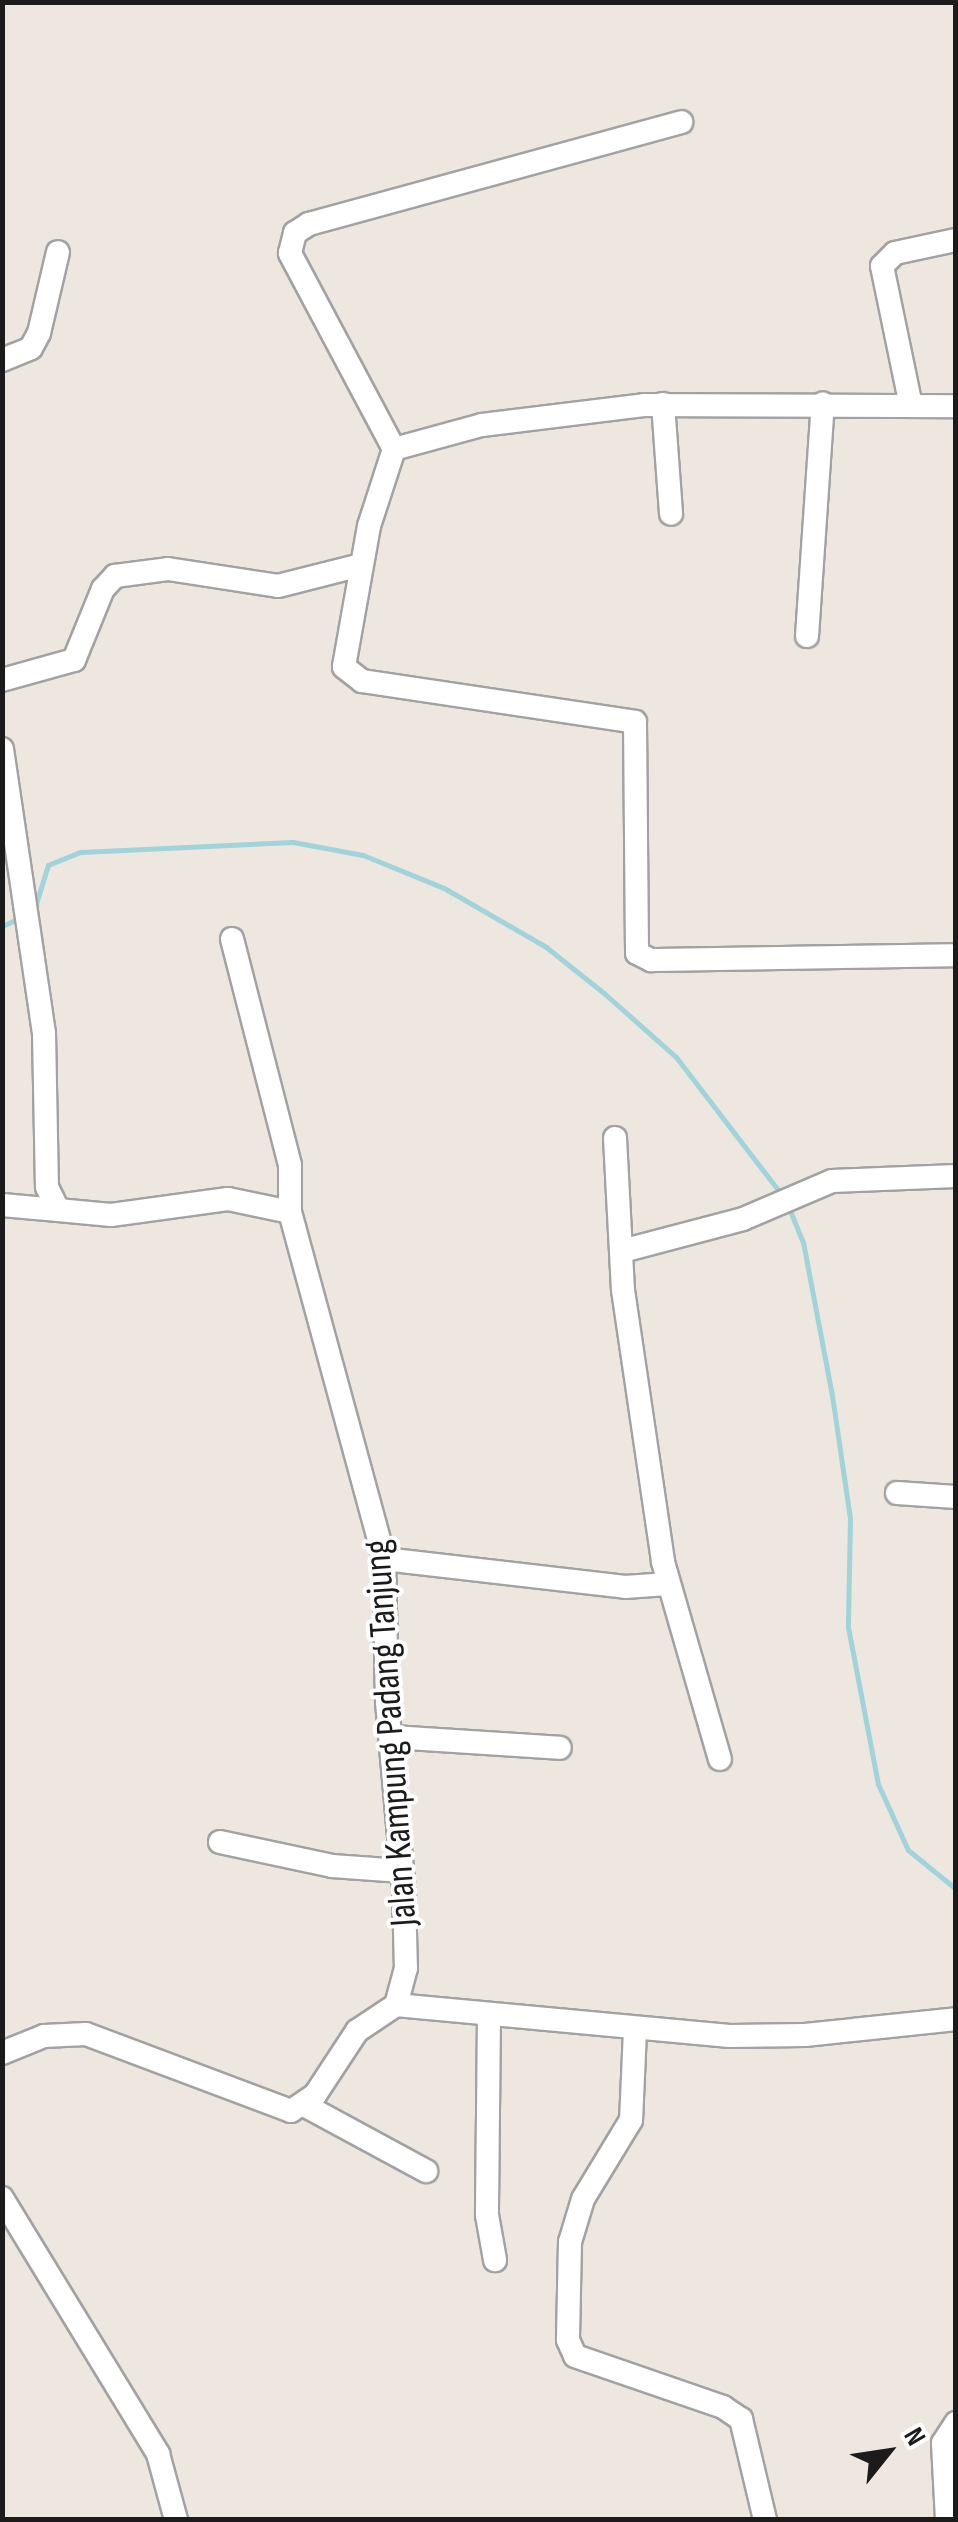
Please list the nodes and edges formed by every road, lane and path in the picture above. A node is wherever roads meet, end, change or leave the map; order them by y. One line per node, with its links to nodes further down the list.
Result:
1 (681, 122): 9 (street)
2 (956, 240): 7 (street)
3 (58, 252): 4 (street)
4 (2, 360)
5 (663, 404): 6 (street); 9 (street); 10 (street)
6 (823, 404): 7 (street); 12 (street)
7 (911, 406): 8 (street)
8 (956, 406)
9 (394, 449): 11 (street)
10 (671, 514)
11 (361, 565): 13 (street); 16 (street)
12 (808, 636)
13 (2, 680)
14 (2, 749): 20 (street)
15 (232, 939): 21 (street, Jalan Kampung Padang Tanjung)
16 (956, 955)
17 (615, 1138): 22 (street)
18 (956, 1176): 22 (street)
19 (2, 1206): 20 (street)
20 (58, 1210): 21 (street)
21 (290, 1212): 25 (street, Jalan Kampung Padang Tanjung)
22 (622, 1251): 26 (street)
23 (897, 1493): 24 (street)
24 (956, 1497)
25 (384, 1559): 26 (street); 27 (street, Jalan Kampung Padang Tanjung)
26 (668, 1584): 29 (street)
27 (392, 1737): 28 (street); 31 (street, Jalan Kampung Padang Tanjung)
28 (560, 1748)
29 (720, 1759)
30 (220, 1842): 31 (street)
31 (402, 1871): 32 (street, Jalan Kampung Padang Tanjung)
32 (406, 1968): 33 (street, Jalan Kampung Padang Tanjung); 34 (street)
33 (396, 2005): 34 (street); 39 (street)
34 (440, 2012): 35 (street)
35 (489, 2017): 37 (street); 42 (street)
36 (956, 2019): 37 (street)
37 (635, 2030): 45 (street)
38 (2, 2053): 39 (street)
39 (304, 2105): 40 (street)
40 (426, 2171)
41 (2, 2198): 44 (street)
42 (495, 2260)
43 (956, 2423): 46 (street)
44 (176, 2520)
45 (765, 2520)
46 (947, 2520)

